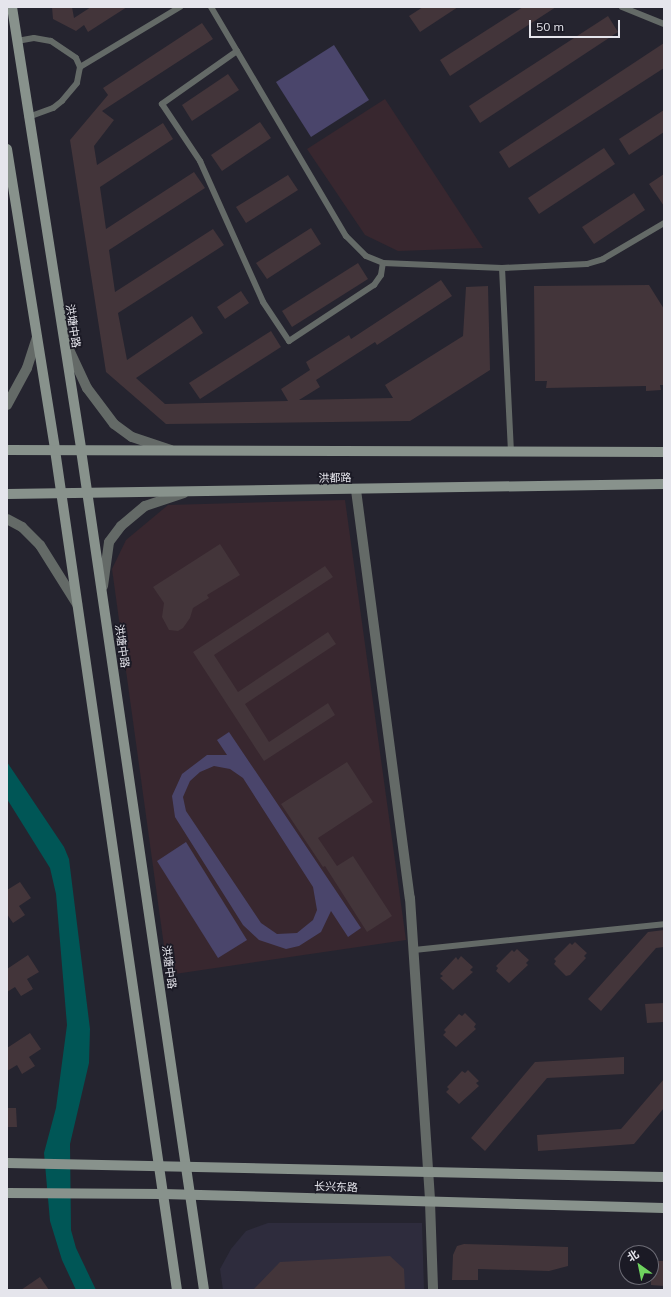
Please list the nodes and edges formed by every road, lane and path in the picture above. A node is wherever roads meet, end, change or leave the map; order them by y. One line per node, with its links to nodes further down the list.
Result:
1 (12, 7): 6 (main road, 洪塘中路)
2 (180, 7): 8 (lane)
3 (211, 7): 7 (lane)
4 (622, 7): 5 (lane)
5 (664, 24)
6 (17, 40): 8 (lane); 9 (main road, 洪塘中路)
7 (237, 51): 12 (lane); 12 (lane)
8 (80, 67): 9 (lane)
9 (28, 117): 15 (main road, 洪塘中路)
10 (7, 149): 14 (main road)
11 (664, 223): 13 (lane)
12 (383, 263): 13 (lane)
13 (502, 268): 21 (lane)
14 (37, 338): 16 (street); 18 (main road)
15 (63, 338): 19 (main road, 洪塘中路); 20 (street)
16 (7, 404)
17 (7, 450): 18 (main road)
18 (55, 450): 19 (main road); 27 (main road)
19 (81, 450): 20 (main road); 28 (main road, 洪塘中路)
20 (173, 451): 21 (main road)
21 (511, 451): 22 (main road)
22 (664, 452)
23 (664, 484): 24 (main road, 洪都路)
24 (356, 490): 25 (main road, 洪都路); 33 (street)
25 (186, 492): 28 (main road, 洪都路); 30 (street)
26 (7, 494): 27 (main road, 洪都路)
27 (61, 494): 28 (main road, 洪都路); 31 (main road)
28 (87, 494): 30 (main road, 洪塘中路)
29 (7, 518): 31 (street)
30 (103, 598): 36 (main road, 洪塘中路)
31 (77, 604): 35 (main road)
32 (664, 924): 33 (lane)
33 (414, 950): 37 (street)
34 (7, 1163): 35 (main road, 长兴东路)
35 (159, 1165): 36 (main road, 长兴东路); 40 (main road)
36 (186, 1165): 37 (main road, 长兴东路); 41 (main road, 洪塘中路)
37 (427, 1171): 38 (main road, 长兴东路); 42 (street)
38 (664, 1177)
39 (7, 1193): 40 (main road, 长兴东路)
40 (163, 1194): 41 (main road, 长兴东路); 44 (main road)
41 (190, 1195): 42 (main road, 长兴东路); 45 (main road, 洪塘中路)
42 (430, 1202): 43 (main road, 长兴东路); 46 (street)
43 (664, 1208)
44 (178, 1290)
45 (204, 1290)
46 (433, 1290)

